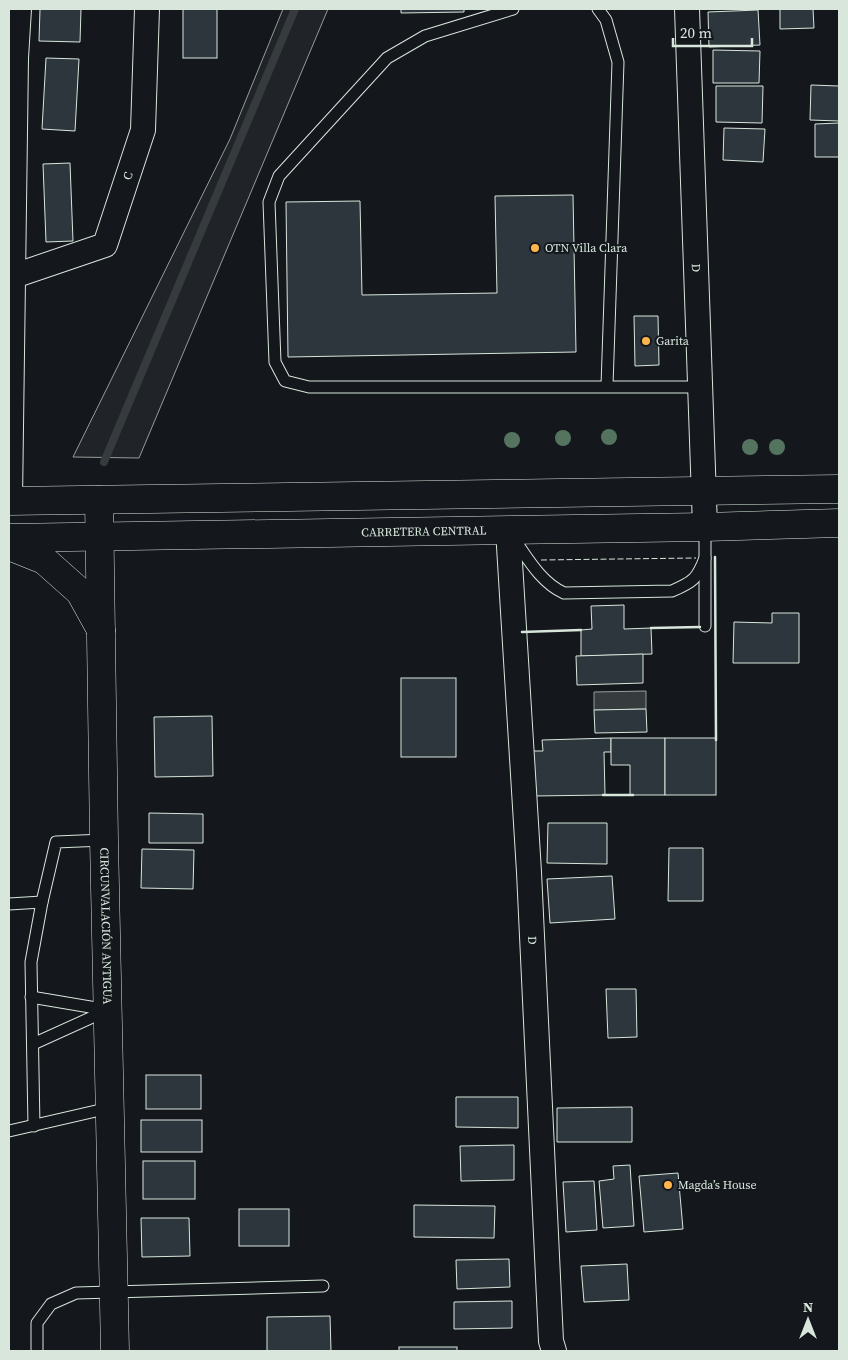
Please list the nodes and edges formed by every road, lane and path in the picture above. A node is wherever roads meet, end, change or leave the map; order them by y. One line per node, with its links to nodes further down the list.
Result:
1 (19, 9): 6 (street)
2 (147, 9): 7 (street, C)
3 (513, 9): 8 (lane)
4 (598, 9): 8 (lane)
5 (687, 9): 9 (street, D)
6 (13, 57): 7 (street)
7 (14, 276): 13 (street)
8 (607, 386): 9 (lane)
9 (700, 387): 11 (street, D)
10 (839, 489): 11 (main road)
11 (704, 491): 12 (main road); 15 (street, D)
12 (99, 500): 13 (main road); 17 (main road, CIRCUNVALACIÓN ANTIGUA)
13 (9, 501)
14 (839, 523): 15 (main road, CARRETERA CENTRAL)
15 (705, 527): 16 (main road, CARRETERA CENTRAL); 20 (lane)
16 (508, 530): 17 (main road, CARRETERA CENTRAL); 20 (lane); 36 (street, D)
17 (100, 536): 18 (main road, CARRETERA CENTRAL); 22 (main road, CIRCUNVALACIÓN ANTIGUA)
18 (9, 538)
19 (9, 546): 22 (main road)
20 (705, 558): 21 (lane)
21 (705, 626)
22 (101, 630): 23 (main road, CIRCUNVALACIÓN ANTIGUA)
23 (104, 840): 24 (lane); 27 (main road, CIRCUNVALACIÓN ANTIGUA)
24 (42, 902): 25 (lane); 26 (lane)
25 (9, 904)
26 (31, 996): 27 (lane); 28 (lane)
27 (108, 1010): 28 (lane); 29 (main road, CIRCUNVALACIÓN ANTIGUA)
28 (33, 1044): 30 (lane)
29 (110, 1108): 30 (lane); 33 (main road, CIRCUNVALACIÓN ANTIGUA)
30 (34, 1126): 31 (lane)
31 (9, 1131)
32 (323, 1286): 33 (lane)
33 (114, 1292): 34 (lane); 35 (main road, CIRCUNVALACIÓN ANTIGUA)
34 (37, 1351)
35 (115, 1351)
36 (554, 1351)

